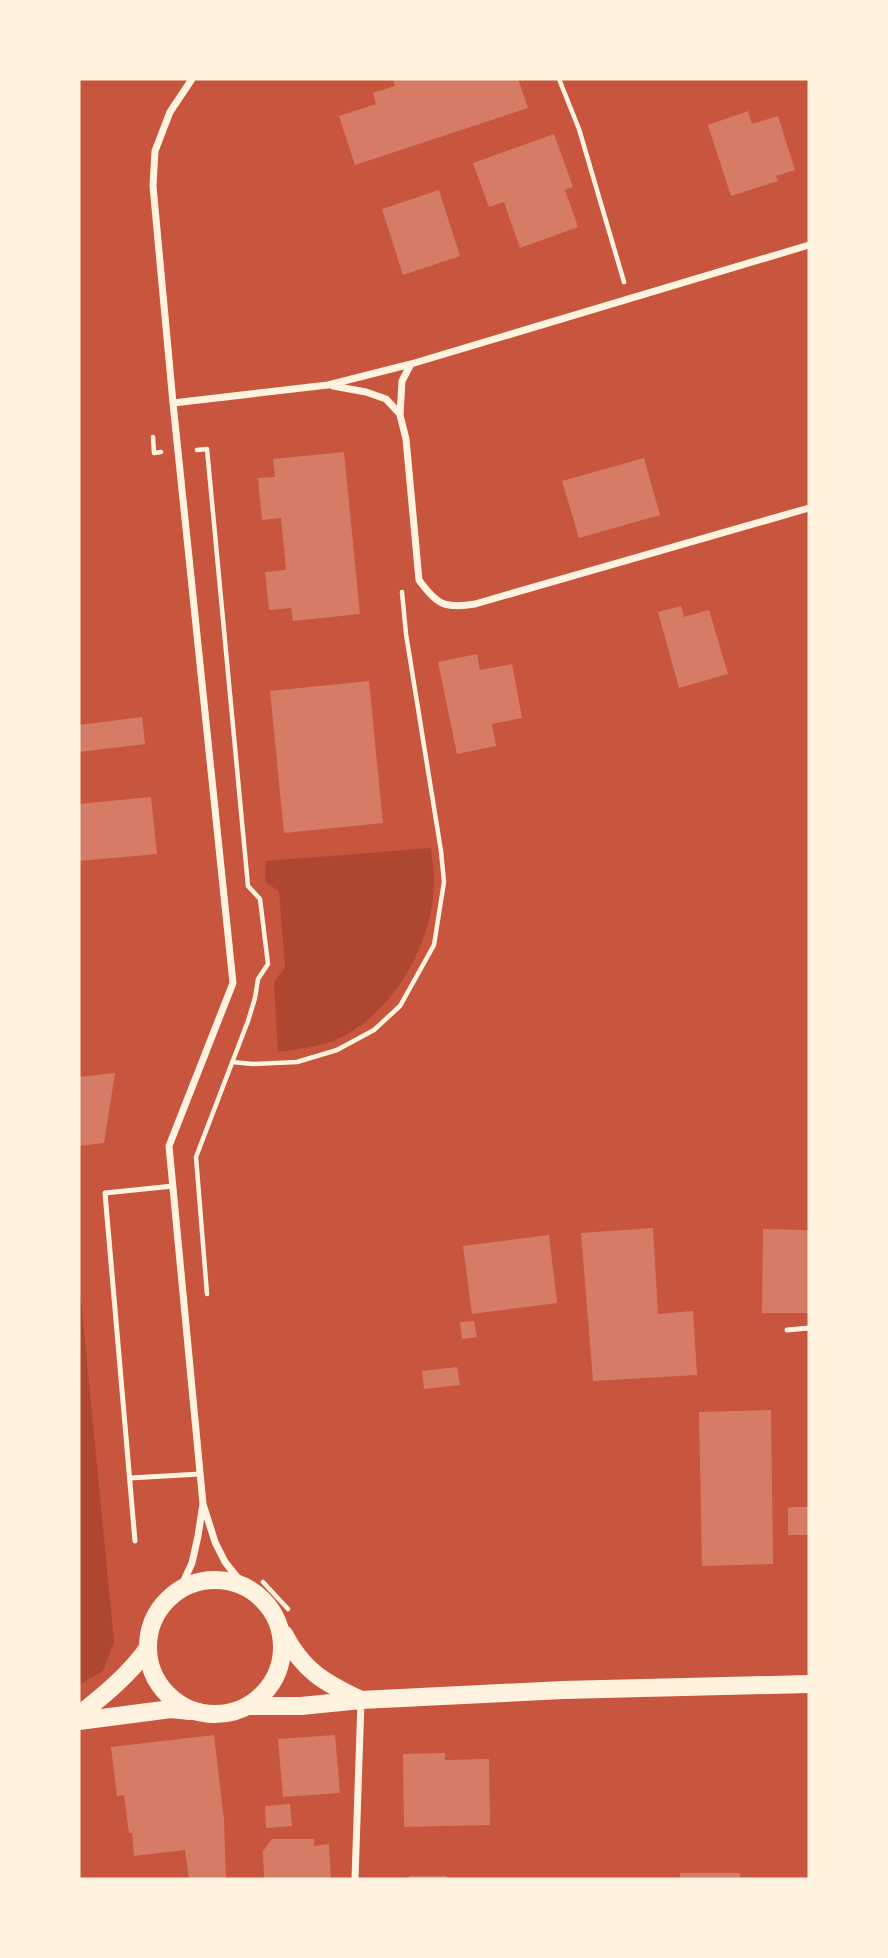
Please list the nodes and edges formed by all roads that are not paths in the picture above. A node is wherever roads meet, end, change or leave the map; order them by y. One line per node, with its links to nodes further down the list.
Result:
1 (192, 79): 5 (street)
2 (809, 246): 3 (street)
3 (411, 364): 4 (street); 6 (street)
4 (328, 386): 5 (street); 6 (street)
5 (173, 403): 8 (street)
6 (400, 415): 7 (street)
7 (809, 508)
8 (173, 1186): 11 (street); 12 (lane)
9 (809, 1328): 10 (lane)
10 (787, 1330)
11 (200, 1474): 12 (lane); 13 (street)
12 (130, 1478): 14 (lane)
13 (202, 1504): 15 (street); 16 (street)
14 (135, 1541)
15 (252, 1582): 16 (main road); 17 (main road)
16 (179, 1591): 18 (main road)
17 (284, 1616): 20 (main road); 21 (main road)
18 (148, 1648): 22 (main road); 23 (main road)
19 (809, 1684): 20 (main road)
20 (361, 1700): 21 (main road); 24 (street)
21 (249, 1706): 22 (main road)
22 (194, 1712): 23 (main road)
23 (79, 1718)
24 (355, 1879)

